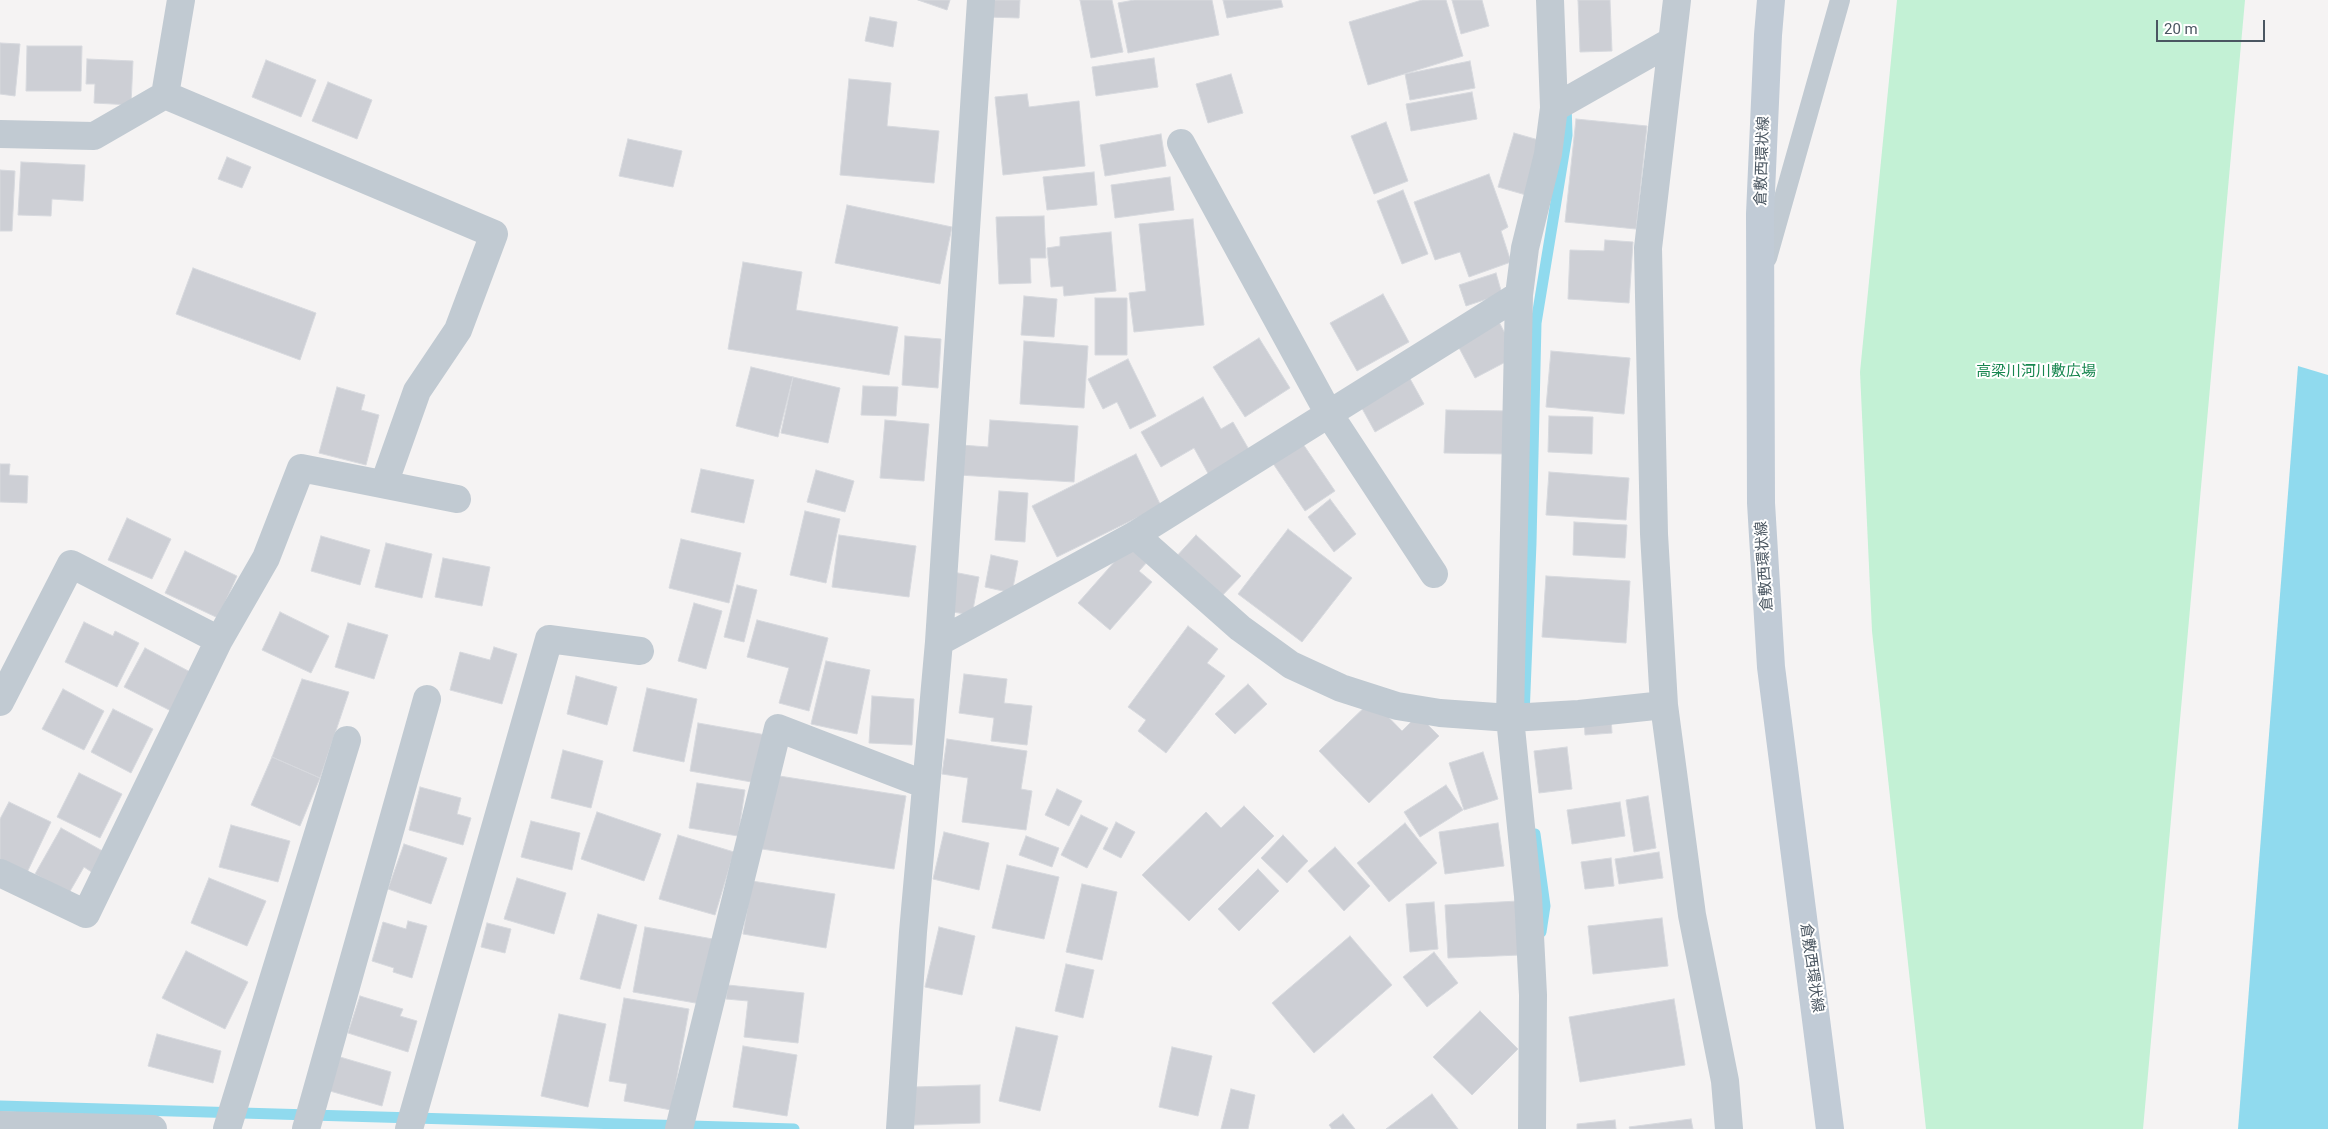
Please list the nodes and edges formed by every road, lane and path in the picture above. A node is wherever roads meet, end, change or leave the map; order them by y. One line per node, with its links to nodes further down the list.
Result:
1 (181, 0): 8 (street)
2 (980, 0): 20 (street)
3 (1550, 0): 9 (street)
4 (1677, 0): 7 (street)
5 (1772, 0): 12 (main road, 倉敷西環状線)
6 (1840, 0): 12 (lane)
7 (1672, 41): 9 (street); 24 (street)
8 (165, 95): 10 (street); 15 (street)
9 (1563, 103): 13 (street)
10 (0, 134)
11 (1181, 143): 14 (street)
12 (1760, 282): 39 (main road, 倉敷西環状線)
13 (1519, 295): 14 (street); 25 (street)
14 (1329, 414): 17 (street); 18 (street)
15 (384, 484): 16 (street); 19 (street)
16 (457, 499)
17 (1135, 535): 20 (street); 25 (street)
18 (1434, 574)
19 (219, 640): 23 (street); 28 (street)
20 (939, 642): 27 (street)
21 (640, 651): 30 (street)
22 (427, 699): 31 (street)
23 (0, 702)
24 (1664, 705): 25 (street); 38 (street)
25 (1519, 718): 37 (street)
26 (347, 740): 29 (street)
27 (926, 785): 32 (street); 35 (street)
28 (0, 873)
29 (230, 1118)
30 (412, 1118)
31 (308, 1120)
32 (679, 1123)
33 (0, 1125): 34 (street)
34 (43, 1127): 36 (street)
35 (900, 1127)
36 (153, 1129)
37 (1532, 1129)
38 (1729, 1129)
39 (1830, 1129)

